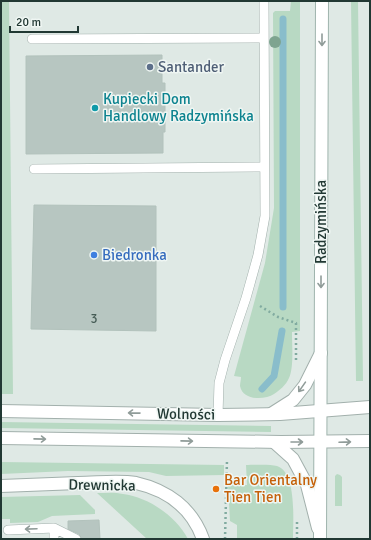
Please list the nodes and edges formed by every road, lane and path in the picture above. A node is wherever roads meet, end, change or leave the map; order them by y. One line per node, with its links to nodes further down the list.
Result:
1 (264, 1): 3 (lane)
2 (322, 1): 9 (street, Radzymińska, one-way to 9)
3 (264, 38): 4 (lane); 5 (lane)
4 (32, 39)
5 (264, 168): 6 (lane); 7 (lane)
6 (34, 169)
7 (246, 298): 8 (path); 13 (lane)
8 (300, 339)
9 (321, 353): 12 (street, Radzymińska); 14 (street, one-way to 14)
10 (370, 406): 12 (street, Wolności)
11 (1, 411): 13 (street, Wolności, one-way to 11)
12 (321, 411): 14 (street, Wolności); 18 (street, Radzymińska)
13 (218, 414): 14 (street, Wolności)
14 (271, 414)
15 (1, 438): 17 (street, Wolności, one-way to 17)
16 (370, 441): 18 (street, Wolności, one-way to 16)
17 (274, 442): 18 (street, Wolności, one-way to 18); 23 (street)
18 (320, 442): 23 (street, Radzymińska)
19 (227, 460): 27 (path)
20 (1, 486): 26 (street, Drewnicka)
21 (54, 528): 22 (lane, one-way to 22); 24 (lane); 25 (lane)
22 (8, 530)
23 (320, 537)
24 (54, 539)
25 (76, 539)
26 (203, 539)
27 (225, 539)

